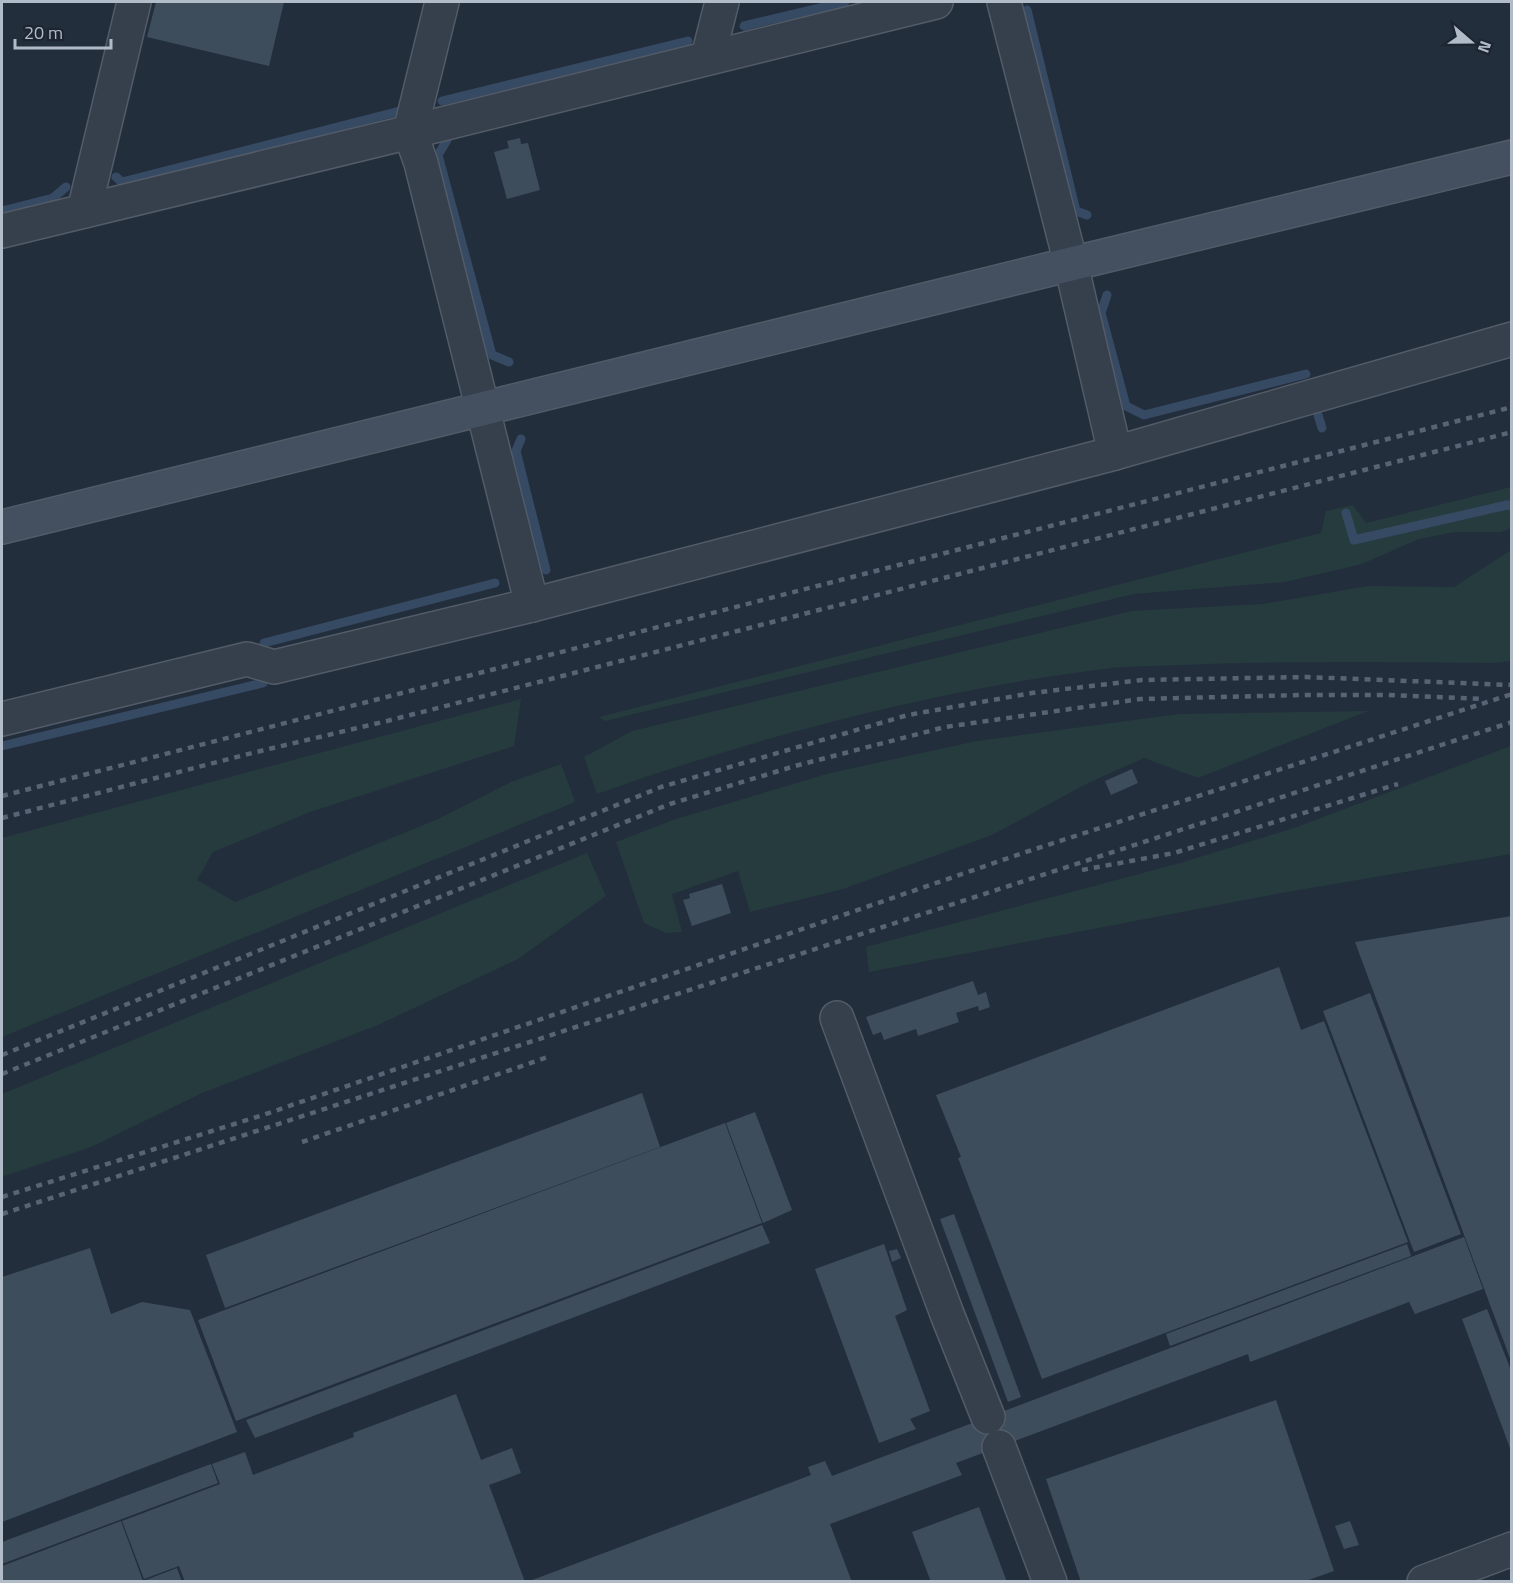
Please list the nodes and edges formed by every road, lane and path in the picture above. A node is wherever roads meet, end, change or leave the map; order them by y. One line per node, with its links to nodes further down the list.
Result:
1 (134, 2): 9 (street)
2 (442, 2): 7 (street)
3 (722, 2): 6 (street)
4 (936, 2): 6 (street)
5 (1004, 2): 11 (street)
6 (708, 57): 7 (street)
7 (410, 132): 9 (street); 13 (street)
8 (1512, 157): 11 (street)
9 (84, 211): 10 (street)
10 (2, 231)
11 (1071, 264): 13 (street); 14 (street)
12 (1512, 339): 14 (street)
13 (482, 408): 15 (street); 16 (street)
14 (1115, 453): 16 (street)
15 (2, 527)
16 (532, 604): 17 (street)
17 (2, 719)
18 (837, 1018): 19 (street)
19 (988, 1417)
20 (999, 1447): 22 (street)
21 (1512, 1549): 23 (street)
22 (1050, 1581)
23 (1425, 1581)

